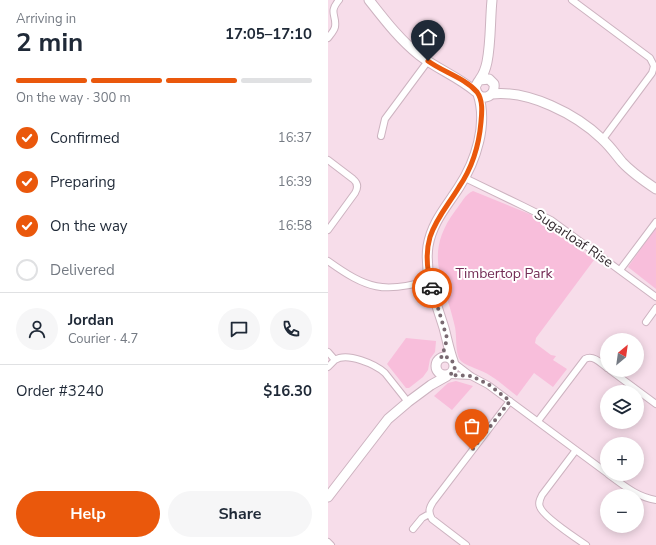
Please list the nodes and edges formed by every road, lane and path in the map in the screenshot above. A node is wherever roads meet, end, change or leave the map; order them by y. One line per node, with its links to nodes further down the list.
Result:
1 (339, 0): 5 (street)
2 (492, 0): 7 (street)
3 (572, 0): 8 (street)
4 (371, 1): 6 (street)
5 (328, 38)
6 (428, 61): 9 (street); 16 (street)
7 (487, 62): 10 (street); 11 (street)
8 (655, 66): 17 (street)
9 (460, 79): 10 (street); 12 (street)
10 (479, 80): 11 (street); 12 (street)
11 (492, 83): 13 (street); 14 (street)
12 (477, 93): 14 (street); 15 (street)
13 (511, 94): 14 (street); 17 (street)
14 (491, 95): 15 (street)
15 (482, 111): 19 (street)
16 (381, 136)
17 (603, 139): 20 (street)
18 (328, 160): 22 (street)
19 (464, 178): 24 (street, Sugarloaf Rise); 25 (street)
20 (656, 189)
21 (656, 222): 24 (street)
22 (328, 230)
23 (328, 261): 25 (street)
24 (620, 270): 26 (street, Sugarloaf Rise)
25 (430, 280): 29 (street)
26 (656, 297)
27 (656, 308): 28 (street)
28 (646, 322)
29 (447, 338): 31 (street); 33 (street)
30 (328, 352): 32 (street)
31 (441, 358): 33 (street); 36 (street)
32 (335, 360): 35 (street); 42 (street)
33 (454, 362): 37 (street); 38 (street)
34 (600, 363): 44 (street)
35 (328, 367)
36 (436, 370): 37 (street); 40 (street)
37 (448, 375): 38 (street); 40 (street)
38 (471, 376): 41 (street)
39 (619, 377): 43 (street)
40 (431, 385): 42 (street)
41 (510, 401): 44 (street); 50 (street)
42 (408, 402): 48 (street)
43 (656, 404)
44 (538, 421): 45 (street)
45 (576, 450): 46 (street); 55 (street)
46 (600, 469)
47 (617, 481): 49 (street)
48 (328, 497)
49 (656, 500)
50 (429, 514): 51 (street); 54 (street)
51 (413, 529)
52 (328, 542): 53 (street)
53 (331, 545)
54 (466, 545)
55 (586, 545)

